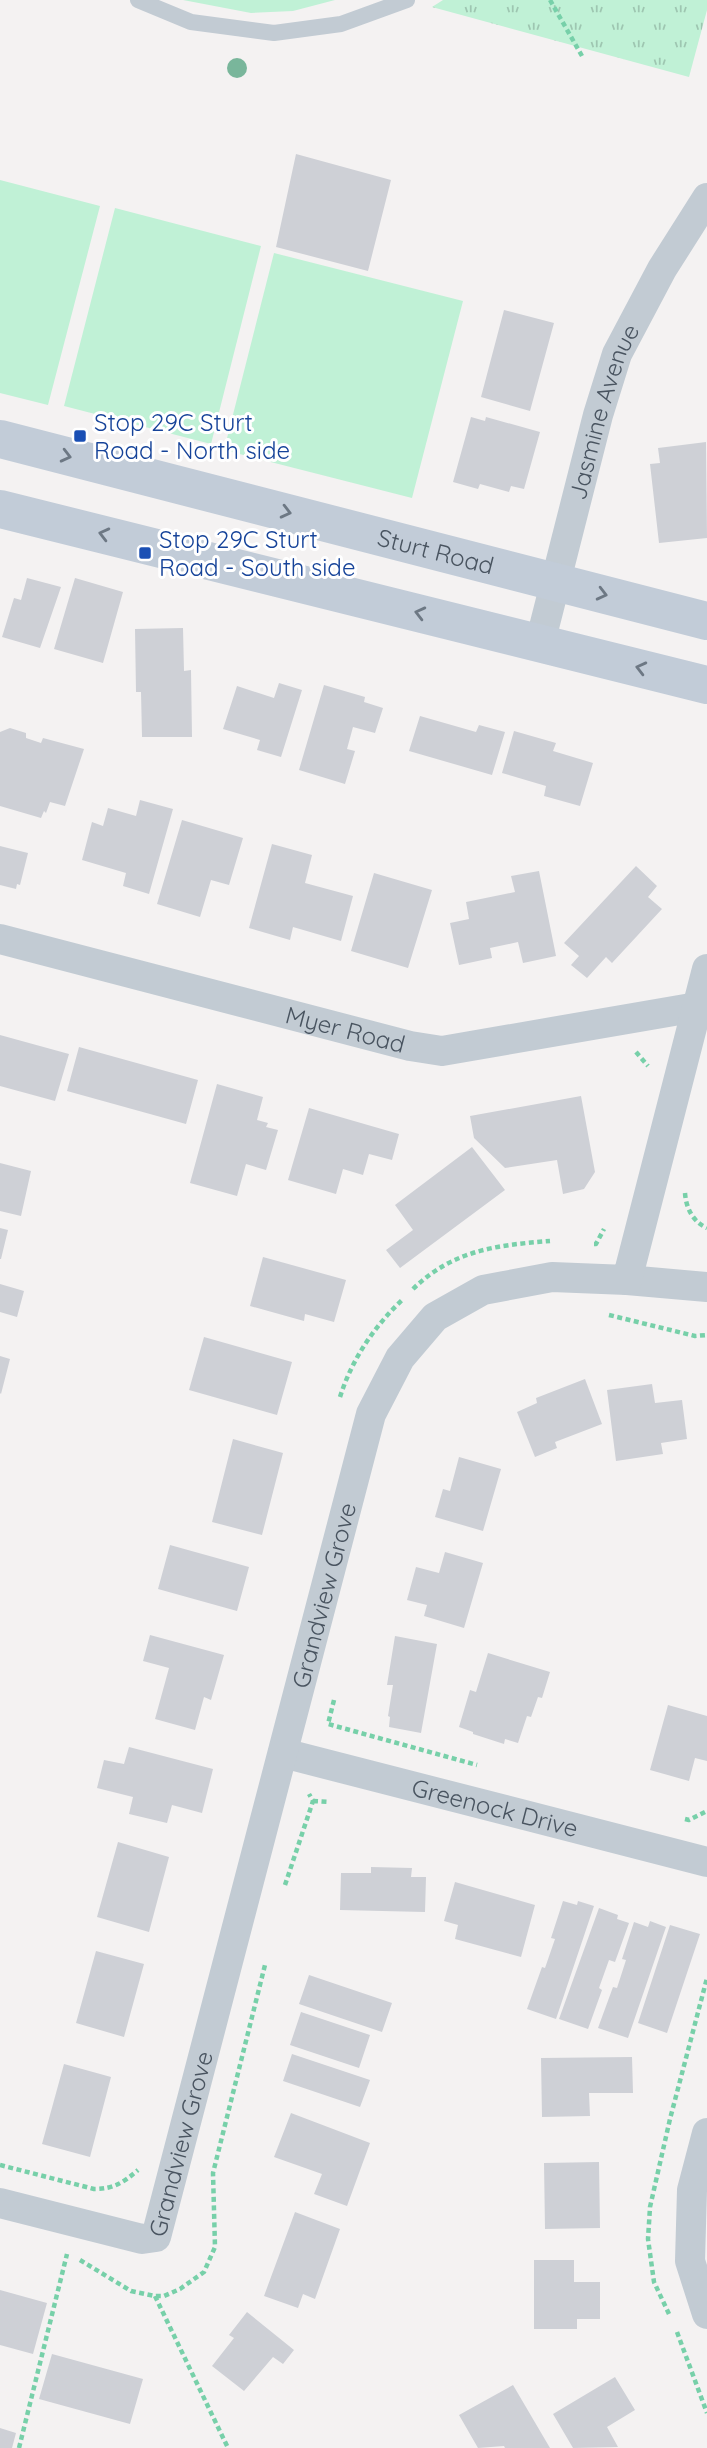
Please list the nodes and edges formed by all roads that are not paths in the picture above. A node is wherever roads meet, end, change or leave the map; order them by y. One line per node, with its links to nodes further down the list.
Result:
1 (138, 0): 2 (lane)
2 (407, 0)
3 (707, 198): 6 (street, Jasmine Avenue)
4 (0, 439): 6 (main road, Sturt Road, one-way to 6)
5 (0, 509): 8 (main road, one-way to 5)
6 (556, 582): 7 (main road, Sturt Road, one-way to 7); 8 (street, Jasmine Avenue)
7 (707, 621)
8 (540, 643): 9 (main road, one-way to 8)
9 (707, 685)
10 (0, 939): 12 (street, Myer Road)
11 (707, 969): 12 (street)
12 (697, 1007): 13 (street)
13 (627, 1280): 14 (street, Grandview Grove); 15 (street, Grandview Grove)
14 (707, 1287)
15 (283, 1753): 16 (street, Greenock Drive); 18 (street, Grandview Grove)
16 (707, 1862)
17 (707, 2133): 19 (street)
18 (0, 2203)
19 (707, 2314)

